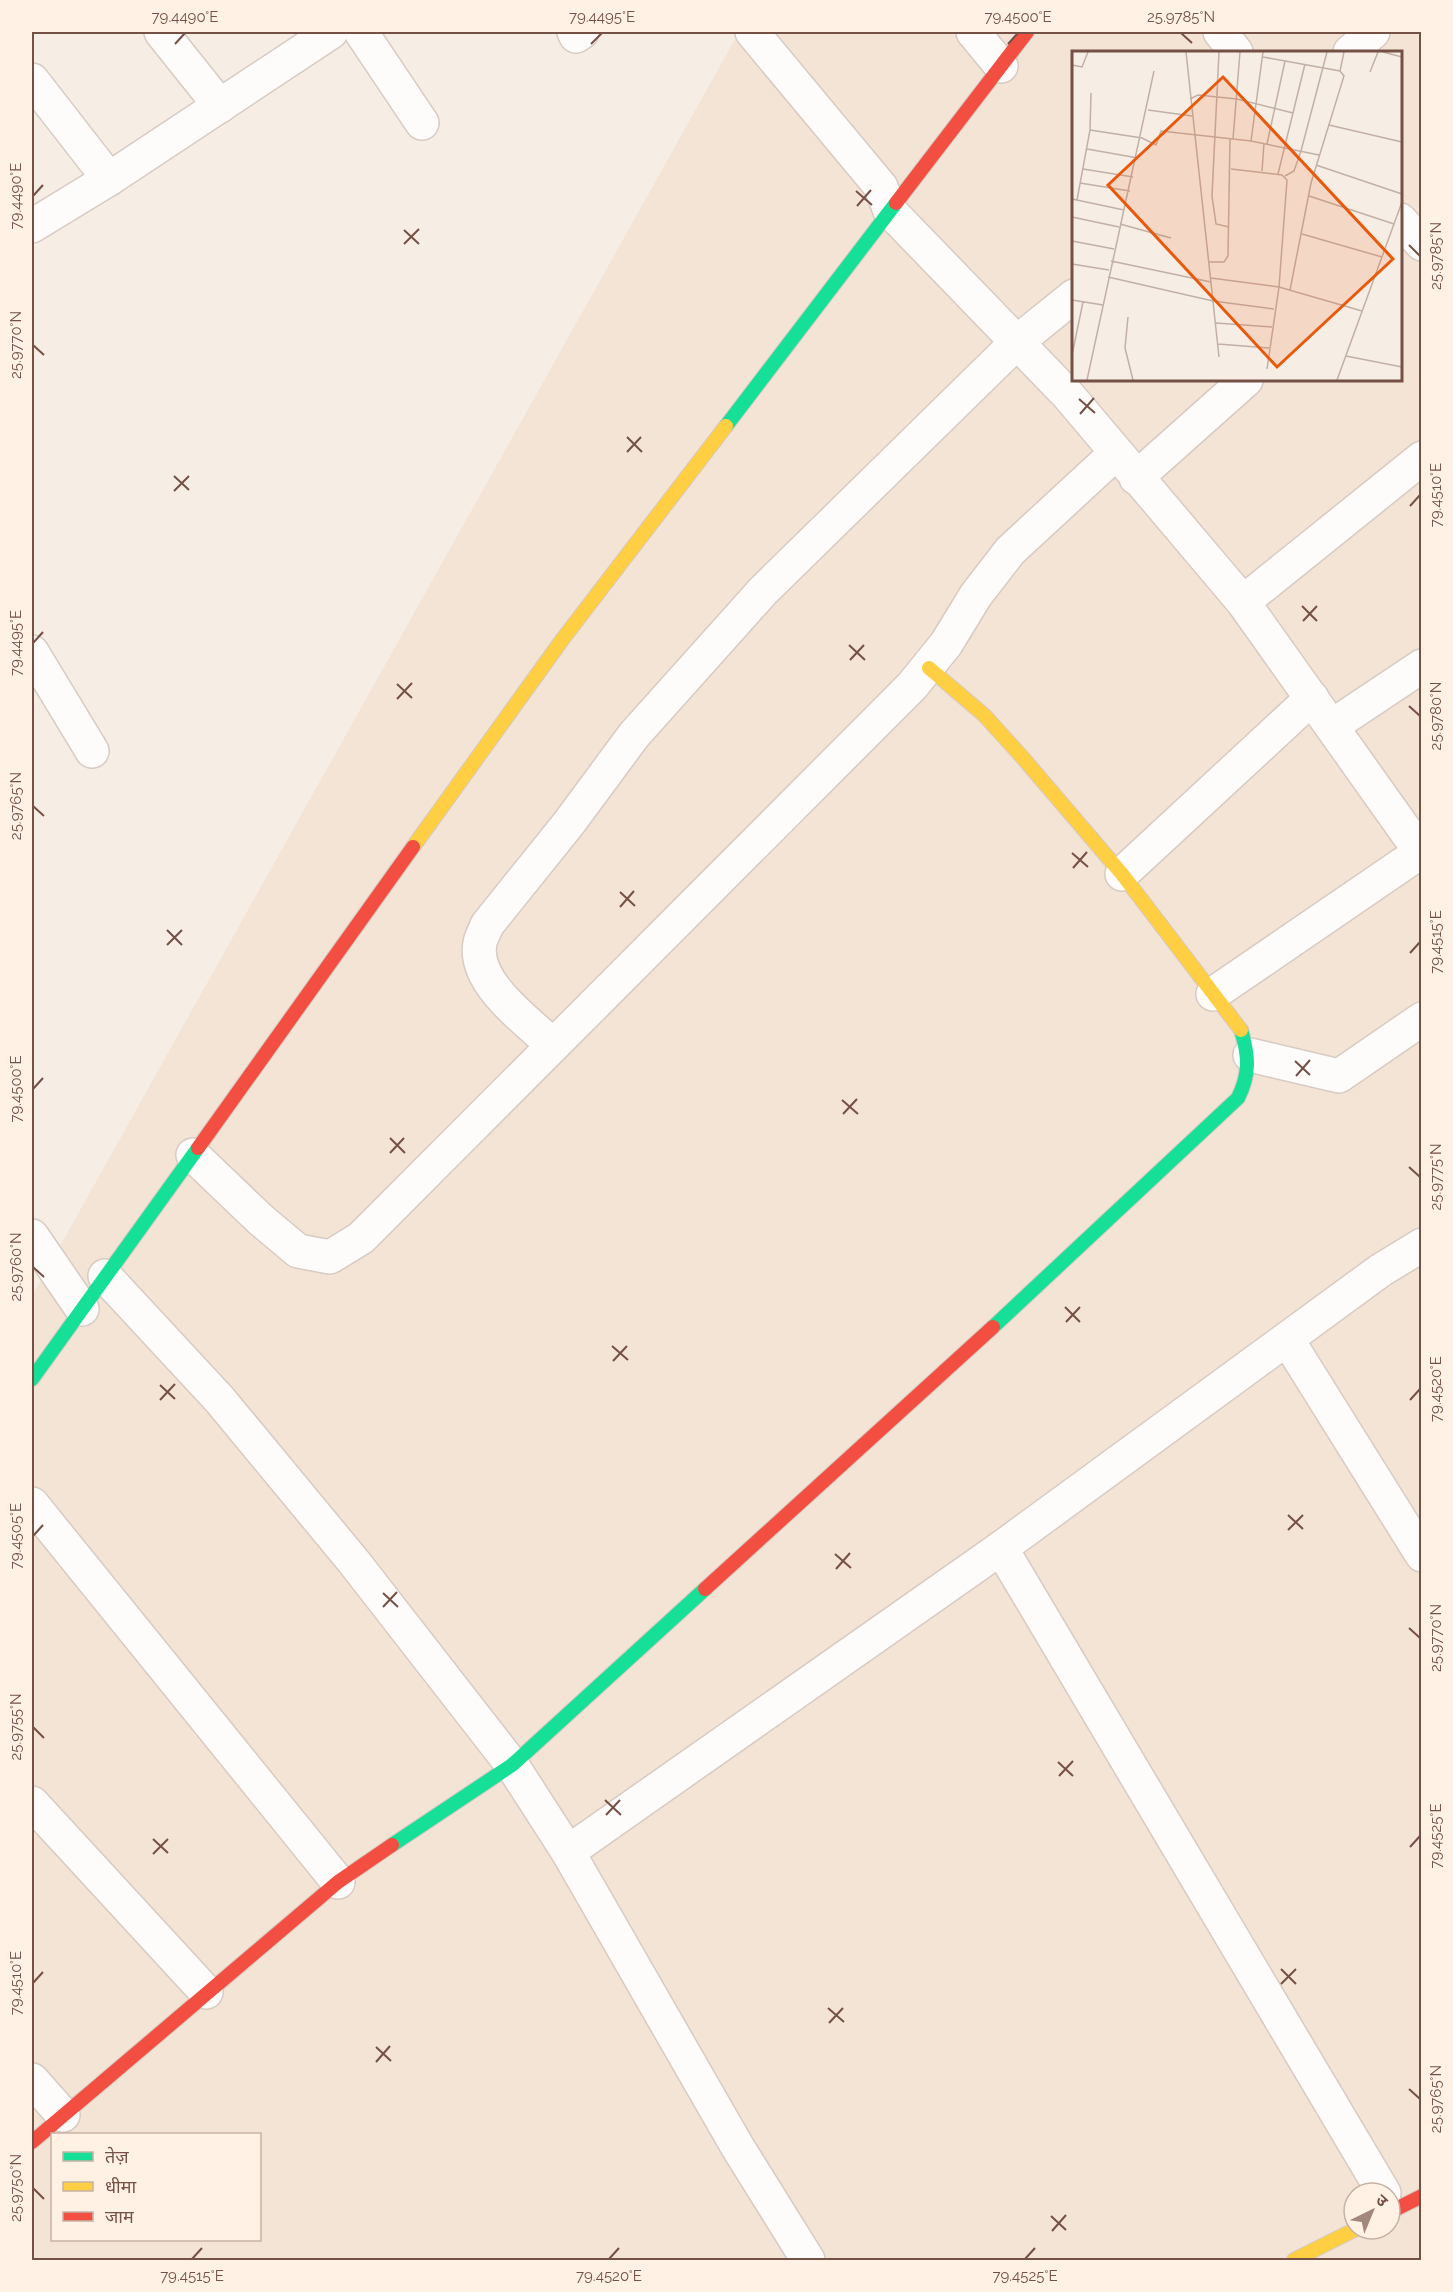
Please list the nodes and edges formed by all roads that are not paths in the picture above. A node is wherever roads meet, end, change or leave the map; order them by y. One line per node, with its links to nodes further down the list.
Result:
1 (161, 32): 15 (street)
2 (331, 32): 15 (street)
3 (361, 32): 16 (street)
4 (574, 32): 5 (street)
5 (582, 32)
6 (752, 32): 18 (street)
7 (973, 32): 13 (street)
8 (1027, 32): 13 (street)
9 (1220, 32): 11 (street)
10 (1373, 32): 12 (street)
11 (1235, 51)
12 (1351, 51)
13 (1001, 66): 18 (street)
14 (32, 80): 17 (street)
15 (219, 106): 17 (street)
16 (422, 123)
17 (108, 179): 19 (street)
18 (890, 211): 21 (street); 39 (street)
19 (32, 226)
20 (1072, 298): 21 (street)
21 (1017, 342): 23 (street); 37 (street)
22 (1245, 381): 25 (street)
23 (1116, 453): 25 (street); 29 (street)
24 (1422, 458): 26 (street)
25 (1136, 478): 26 (street)
26 (1243, 602): 30 (street)
27 (32, 652): 32 (street)
28 (1422, 666): 31 (street)
29 (929, 668): 34 (street); 37 (street)
30 (1312, 698): 31 (street); 34 (street)
31 (1332, 726): 33 (street)
32 (92, 751)
33 (1421, 852): 35 (street)
34 (1122, 874): 35 (street)
35 (1214, 994): 38 (street)
36 (1422, 1019): 38 (street)
37 (553, 1046): 39 (street)
38 (1250, 1055): 49 (street)
39 (193, 1155): 42 (street)
40 (32, 1236): 43 (street)
41 (1422, 1245): 44 (street)
42 (105, 1276): 43 (street); 49 (street)
43 (82, 1308): 45 (street)
44 (1287, 1339): 47 (street); 48 (street)
45 (32, 1379)
46 (32, 1503): 52 (street)
47 (1001, 1548): 51 (street); 57 (street)
48 (1422, 1555)
49 (512, 1765): 51 (street); 52 (street)
50 (32, 1803): 53 (street)
51 (568, 1852): 59 (street)
52 (338, 1882): 53 (street)
53 (207, 1992): 55 (street)
54 (32, 2080): 55 (street)
55 (63, 2115): 56 (street)
56 (32, 2142)
57 (1383, 2181)
58 (1342, 2236): 60 (street)
59 (808, 2260)
60 (1294, 2260)

